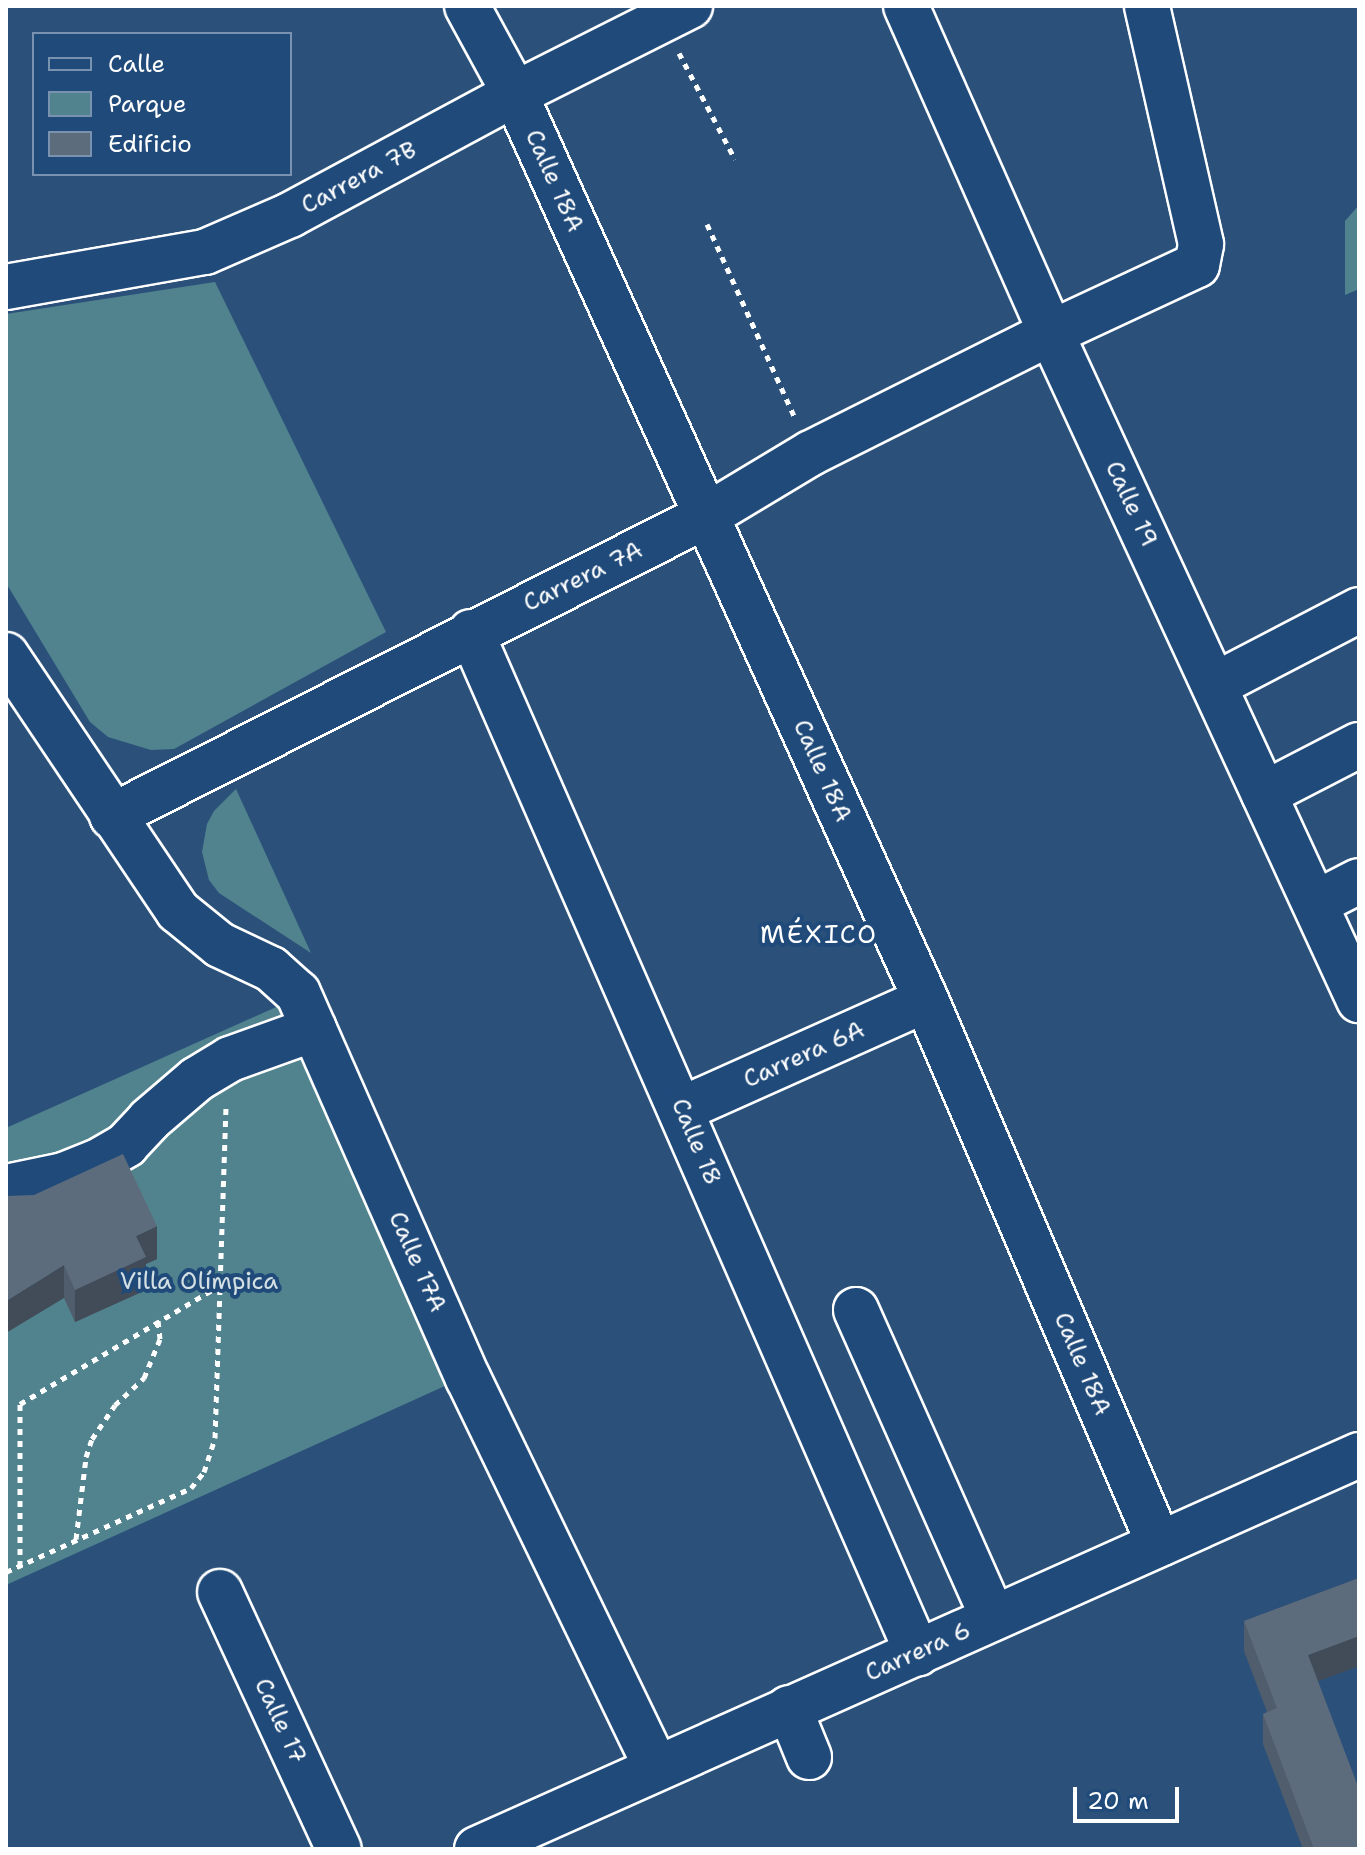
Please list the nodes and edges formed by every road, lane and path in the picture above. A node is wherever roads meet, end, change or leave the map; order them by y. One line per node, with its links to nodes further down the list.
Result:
1 (467, 6): 5 (street, Calle 18A)
2 (906, 6): 9 (street, Calle 19)
3 (1147, 6): 9 (street, Carrera 7A)
4 (676, 13): 5 (street, Carrera 7B); 6 (path)
5 (515, 94): 8 (street, Carrera 7B); 11 (street, Calle 18A)
6 (735, 159)
7 (707, 224): 10 (path)
8 (6, 287)
9 (1051, 333): 10 (street, Carrera 7A); 15 (street, Calle 19)
10 (811, 453): 11 (street, Carrera 7A)
11 (706, 516): 13 (street, Carrera 7A); 21 (street, Calle 18A)
12 (1359, 610): 15 (street)
13 (471, 632): 18 (street, Carrera 7A); 25 (street, Calle 18)
14 (6, 655): 18 (street, Calle 17A)
15 (1215, 685): 17 (street, Calle 19)
16 (1359, 745): 17 (street)
17 (1264, 794): 20 (street, Calle 19)
18 (112, 816): 23 (street, Calle 17A)
19 (1359, 881): 20 (street)
20 (1316, 903): 22 (street, Calle 19)
21 (926, 1000): 25 (street, Carrera 6A); 32 (street, Calle 18A)
22 (1359, 1000)
23 (314, 1029): 26 (street); 40 (street, Calle 17A)
24 (226, 1098): 27 (path)
25 (682, 1109): 37 (street, Calle 18)
26 (6, 1187)
27 (219, 1286): 29 (path); 31 (path)
28 (856, 1310): 36 (street)
29 (158, 1320): 31 (path); 33 (path)
30 (1359, 1455): 32 (street, Carrera 6)
31 (76, 1540): 33 (path)
32 (1159, 1544): 36 (street, Carrera 6)
33 (20, 1566): 34 (path)
34 (6, 1572)
35 (220, 1592): 41 (street, Calle 17)
36 (993, 1618): 37 (street, Carrera 6)
37 (918, 1654): 38 (street, Carrera 6)
38 (789, 1708): 39 (street); 40 (street, Carrera 6)
39 (809, 1757)
40 (656, 1767): 42 (street, Carrera 6)
41 (339, 1849)
42 (477, 1849)

